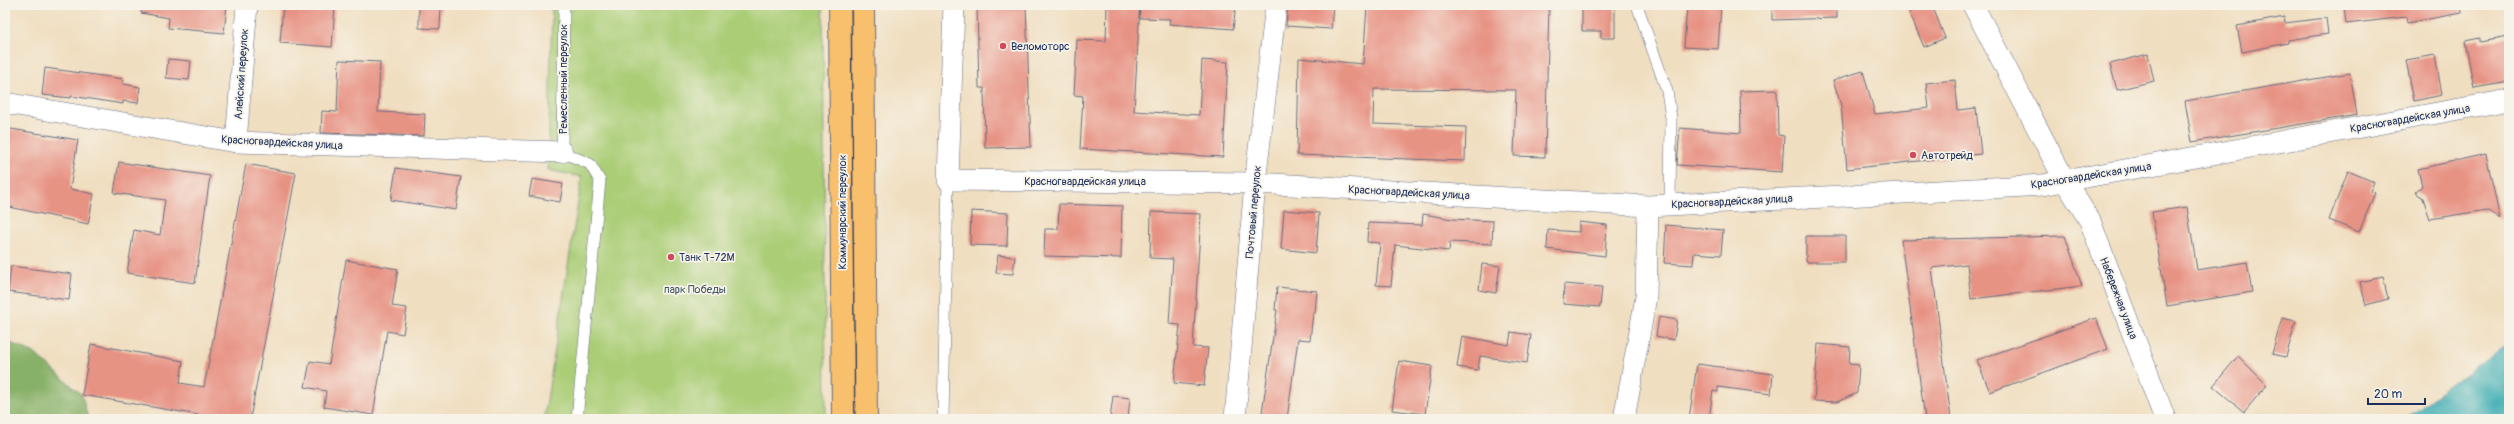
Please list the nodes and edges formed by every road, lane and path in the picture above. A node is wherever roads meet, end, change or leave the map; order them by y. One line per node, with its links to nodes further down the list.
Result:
1 (247, 5): 11 (street, Алейский переулок)
2 (564, 5): 12 (lane, Ремесленный переулок)
3 (840, 5): 19 (main road, Коммунарский переулок)
4 (863, 5): 20 (main road, Коммунарский переулок)
5 (954, 5): 13 (street)
6 (1276, 5): 15 (street, Почтовый переулок)
7 (1637, 5): 16 (lane)
8 (1973, 5): 14 (street, Набережная улица)
9 (2509, 100): 14 (street, Красногвардейская улица)
10 (5, 103): 11 (street, Красногвардейская улица)
11 (236, 142): 12 (street, Красногвардейская улица)
12 (562, 152): 18 (lane)
13 (948, 180): 15 (street, Красногвардейская улица); 21 (lane)
14 (2065, 181): 16 (street, Красногвардейская улица); 24 (street, Набережная улица)
15 (1255, 183): 17 (street, Красногвардейская улица); 22 (street, Почтовый переулок)
16 (1670, 204): 17 (street, Красногвардейская улица)
17 (1648, 206): 23 (street)
18 (577, 419)
19 (843, 419)
20 (866, 419)
21 (943, 419)
22 (1235, 419)
23 (1624, 419)
24 (2165, 419)

